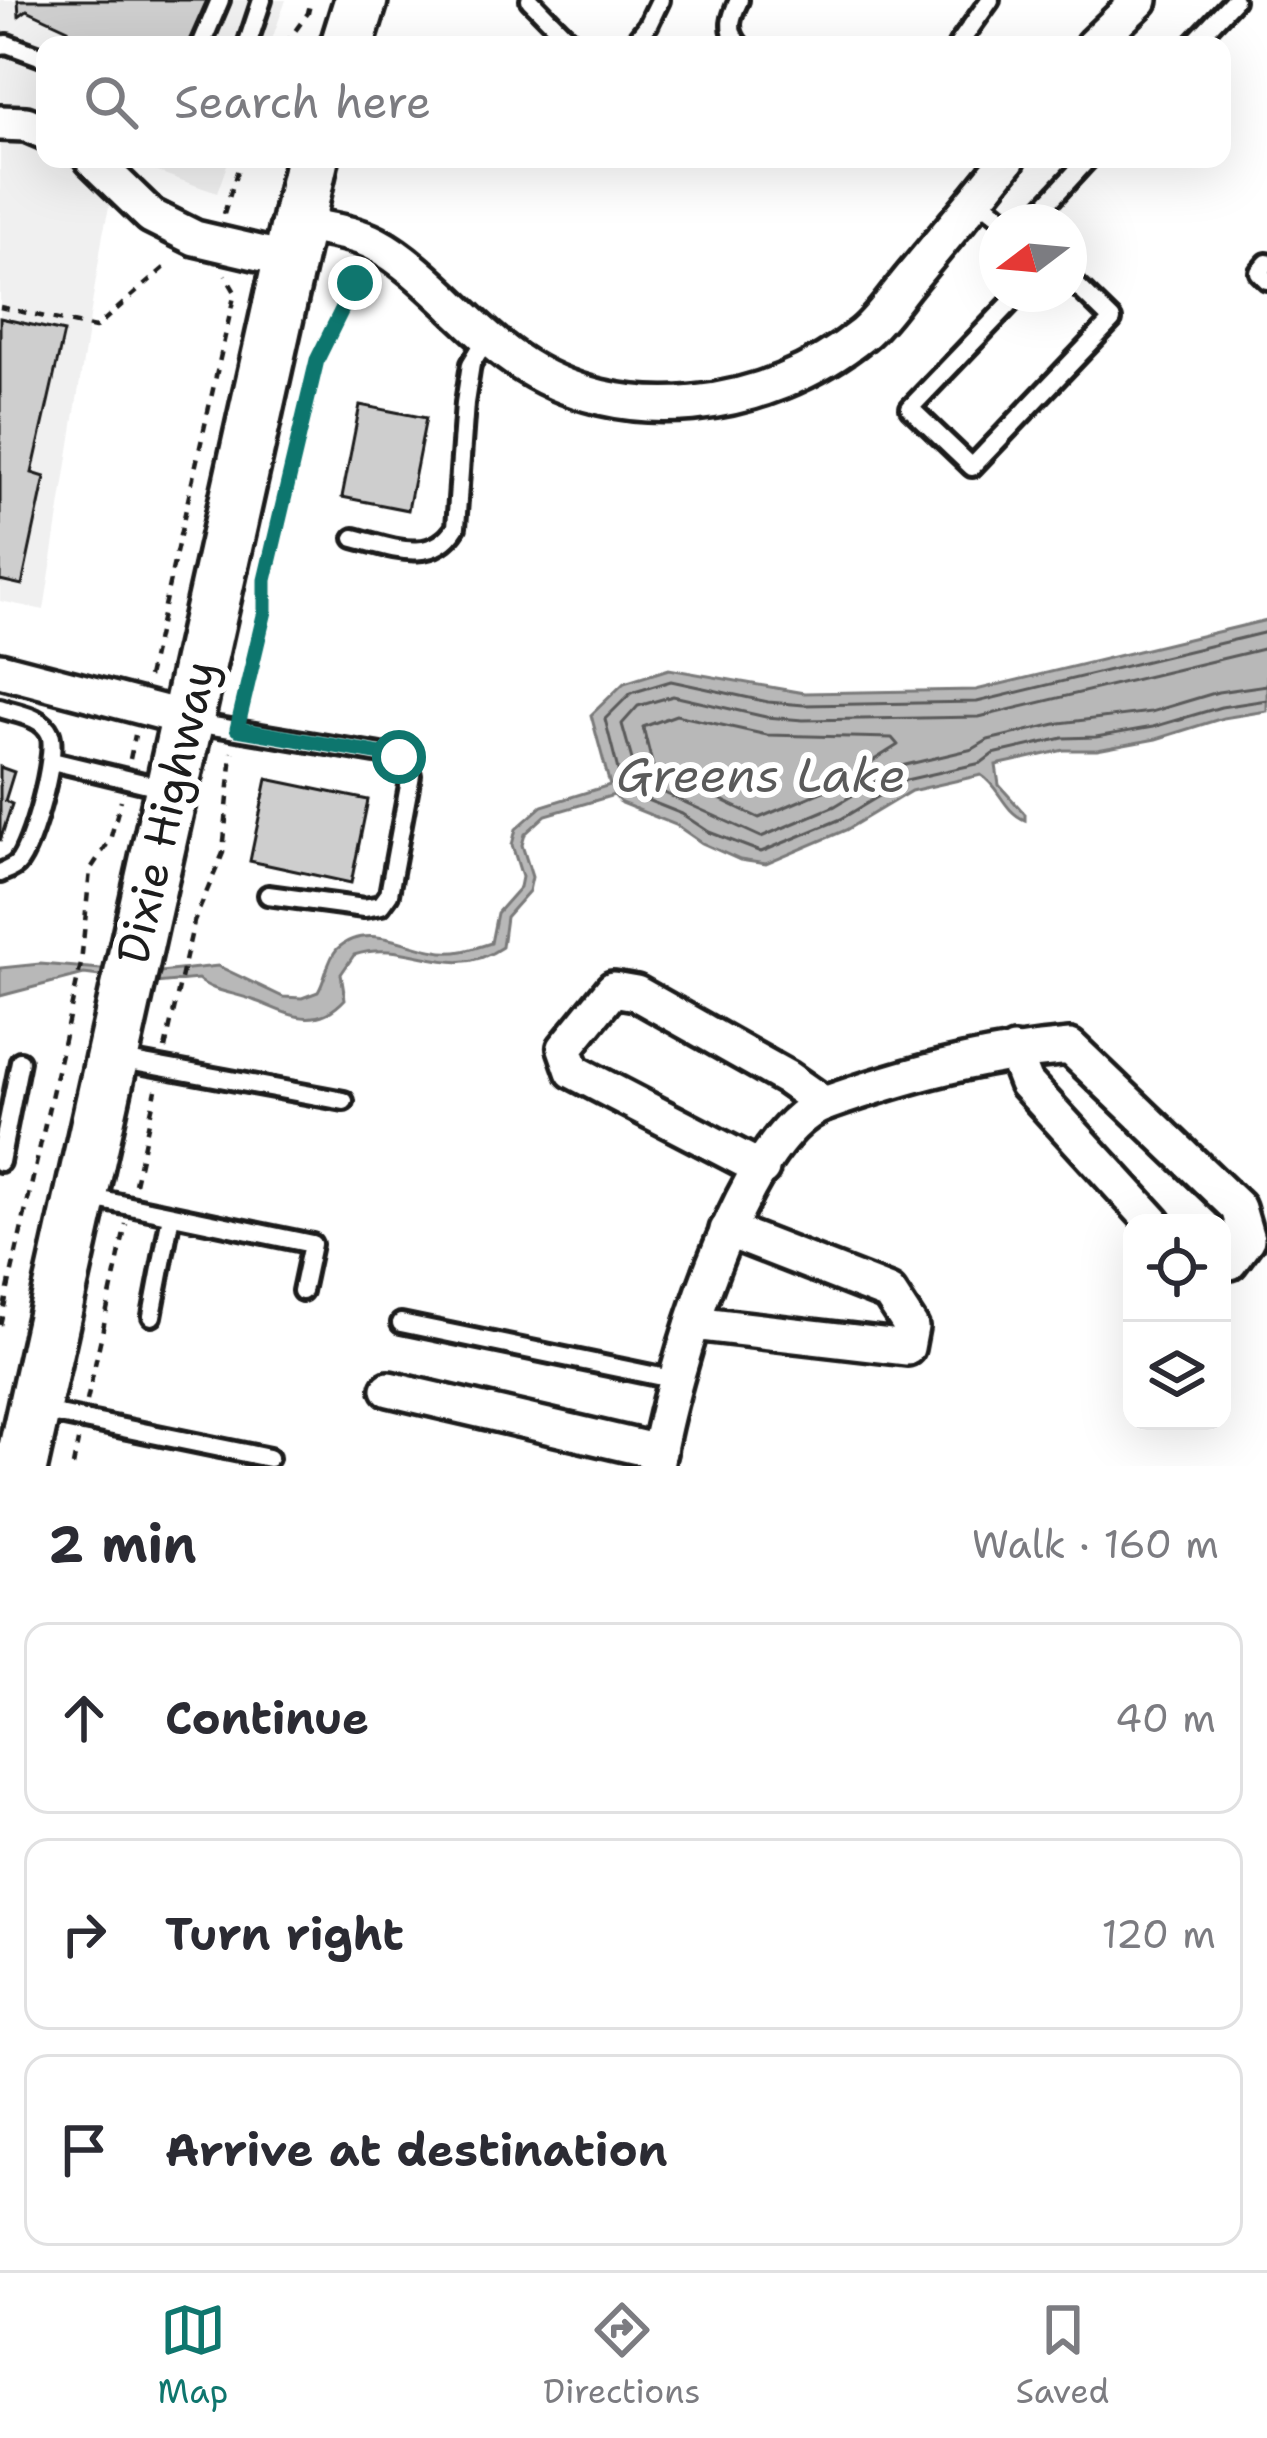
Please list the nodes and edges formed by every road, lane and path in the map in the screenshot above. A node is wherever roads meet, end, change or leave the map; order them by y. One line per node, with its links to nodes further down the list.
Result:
1 (220, 0): 11 (lane)
2 (262, 0): 12 (lane)
3 (311, 0): 13 (path)
4 (362, 0): 14 (main road)
5 (530, 0): 15 (lane)
6 (660, 0): 16 (lane)
7 (739, 0): 17 (lane)
8 (989, 0): 18 (lane)
9 (1140, 0): 19 (street)
10 (1234, 0): 20 (lane)
11 (205, 36)
12 (250, 36)
13 (291, 36)
14 (350, 36)
15 (565, 36)
16 (639, 36)
17 (732, 36)
18 (964, 36)
19 (1103, 36)
20 (1200, 36)
21 (0, 46): 22 (lane)
22 (36, 55)
23 (0, 123): 24 (street)
24 (36, 128)
25 (101, 168): 32 (street)
26 (305, 168): 32 (main road, Dixie Highway)
27 (1001, 168): 29 (street)
28 (1080, 168): 31 (lane)
29 (978, 198): 30 (lane); 41 (street)
30 (985, 204)
31 (1047, 204)
32 (293, 242): 41 (street); 46 (main road, Dixie Highway)
33 (177, 256): 39 (path)
34 (1267, 263): 36 (lane)
35 (208, 265): 43 (path)
36 (1267, 280)
37 (355, 283): 46 (path)
38 (1087, 296): 40 (lane)
39 (0, 307)
40 (1002, 312)
41 (486, 339): 42 (lane)
42 (354, 538)
43 (151, 665)
44 (0, 670): 46 (street)
45 (0, 708): 48 (lane)
46 (204, 723): 49 (main road, Dixie Highway); 51 (lane); 55 (path)
47 (134, 743): 49 (path)
48 (52, 761): 49 (lane); 50 (lane)
49 (148, 784): 52 (main road, Dixie Highway); 52 (path)
50 (0, 873)
51 (268, 895)
52 (99, 1036): 55 (lane); 60 (main road, Dixie Highway); 70 (path)
53 (1014, 1052): 57 (street); 62 (street); 65 (street)
54 (20, 1061): 58 (lane)
55 (161, 1067): 56 (lane); 61 (path)
56 (344, 1101)
57 (824, 1104): 59 (street); 59 (street)
58 (0, 1162)
59 (762, 1169): 64 (street)
60 (80, 1196): 61 (lane); 73 (main road, Dixie Highway)
61 (130, 1206): 63 (lane); 73 (path)
62 (1146, 1214)
63 (171, 1215): 66 (lane); 67 (lane)
64 (727, 1230): 69 (street); 69 (street)
65 (1231, 1262)
66 (302, 1291)
67 (152, 1316)
68 (401, 1323): 71 (lane)
69 (693, 1323): 71 (street)
70 (0, 1325)
71 (676, 1380): 75 (street)
72 (389, 1389): 75 (street)
73 (58, 1415): 74 (lane); 76 (main road, Dixie Highway); 77 (path)
74 (268, 1457)
75 (657, 1459)
76 (21, 1466)
77 (73, 1466)

